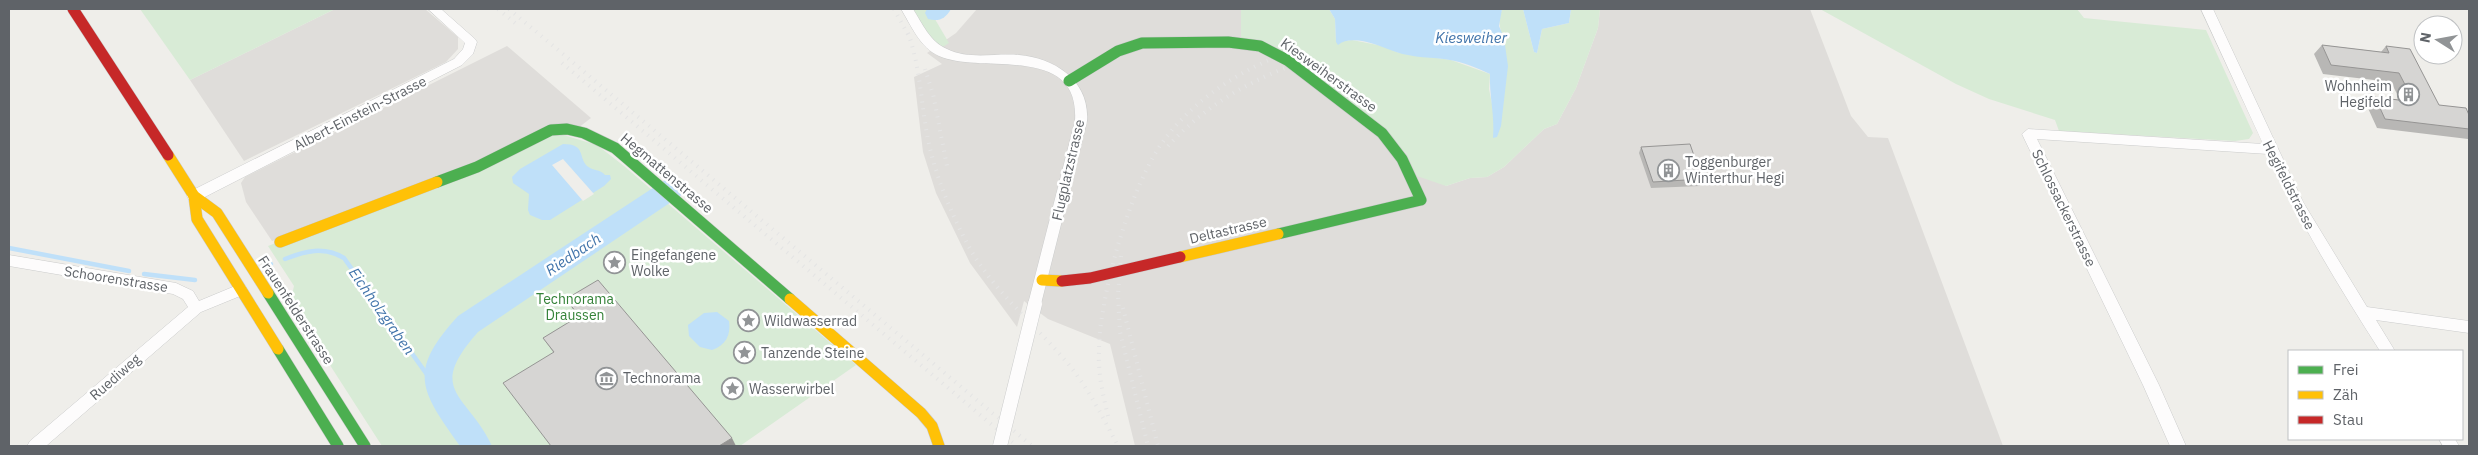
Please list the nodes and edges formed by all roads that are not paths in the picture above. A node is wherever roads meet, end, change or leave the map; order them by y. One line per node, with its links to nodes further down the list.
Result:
1 (73, 9): 7 (street, Frauenfelderstrasse)
2 (434, 9): 7 (street, Albert-Einstein-Strasse)
3 (907, 9): 5 (street, Flugplatzstrasse)
4 (2207, 9): 6 (street, Hegifeldstrasse)
5 (1069, 81): 8 (street, Kiesweiherstrasse); 11 (street, Flugplatzstrasse)
6 (2270, 149): 14 (street, Hegifeldstrasse); 22 (street, Schlossackerstrasse)
7 (194, 196): 12 (street, Frauenfelderstrasse); 19 (street, Frauenfelderstrasse)
8 (1421, 200): 11 (street, Deltastrasse, bridge)
9 (280, 242): 20 (street, Hegmattenstrasse)
10 (9, 260): 13 (street, Schoorenstrasse)
11 (1042, 280): 21 (street, Flugplatzstrasse, bridge)
12 (240, 290): 13 (street); 18 (street, Frauenfelderstrasse)
13 (196, 308): 17 (street, Ruediweg)
14 (2362, 312): 15 (street); 16 (street, Hegifeldstrasse)
15 (2469, 327)
16 (2387, 350)
17 (35, 446)
18 (338, 446)
19 (366, 446)
20 (939, 446)
21 (1000, 446)
22 (2178, 446)

